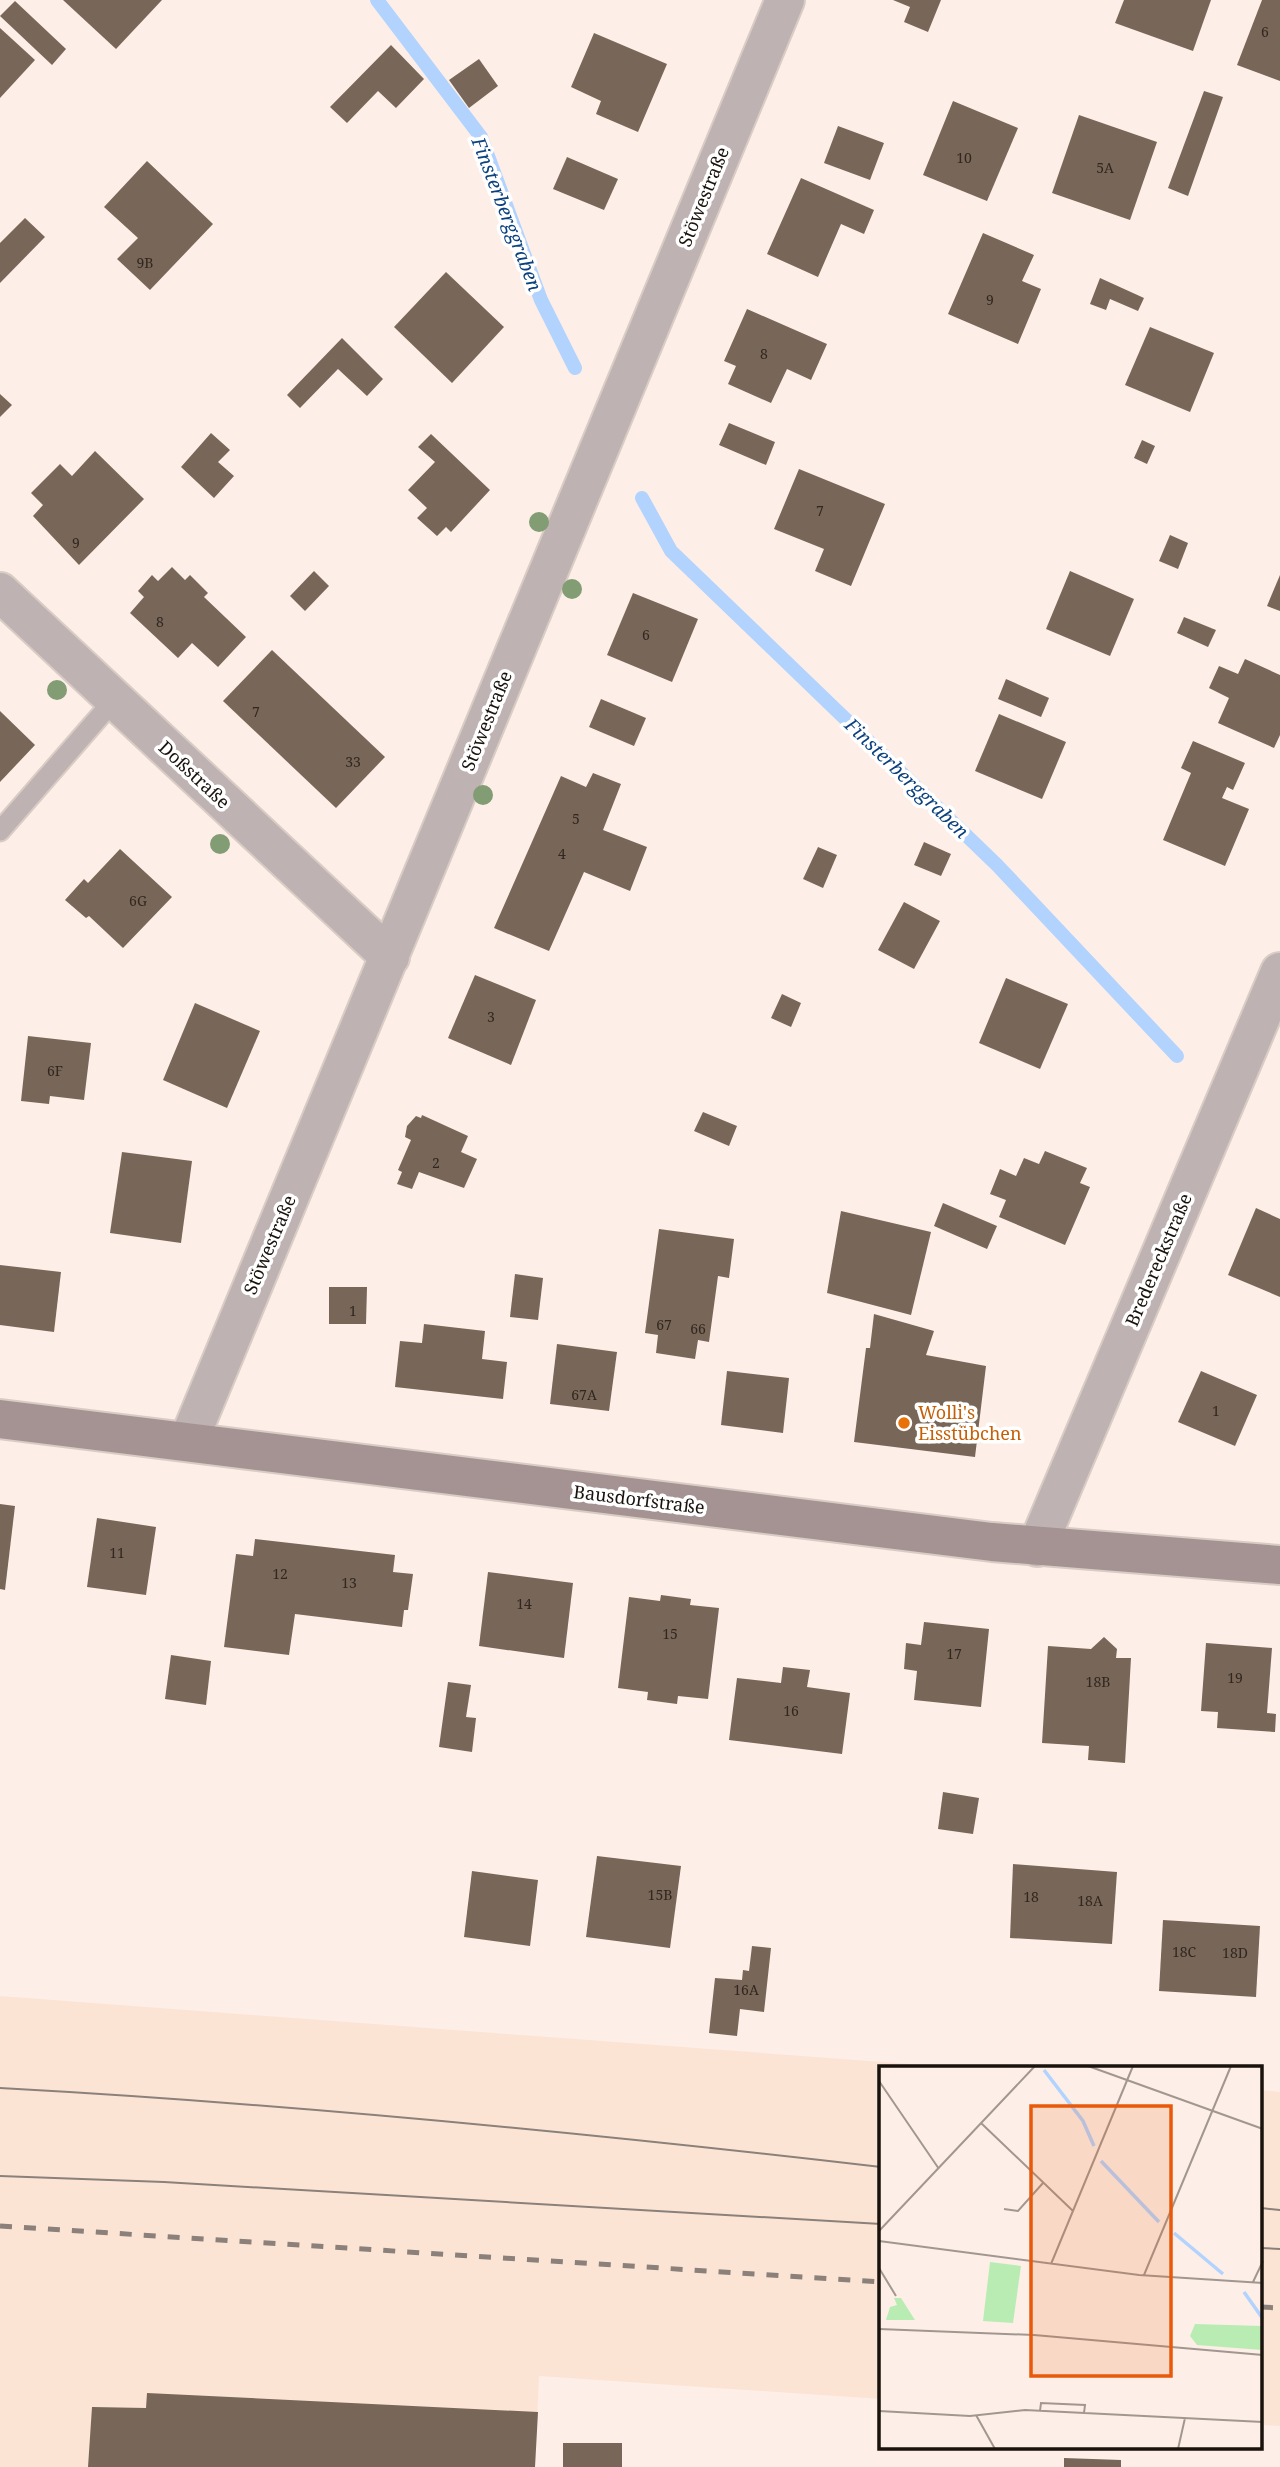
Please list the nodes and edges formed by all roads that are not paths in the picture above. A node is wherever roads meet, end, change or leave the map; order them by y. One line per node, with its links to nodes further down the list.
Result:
1 (785, 0): 5 (street, Stöwestraße)
2 (0, 592): 3 (street, Doßstraße)
3 (114, 700): 4 (lane); 5 (street, Doßstraße)
4 (0, 831)
5 (390, 957): 8 (street, Stöwestraße)
6 (1280, 972): 9 (street, Bredereckstraße)
7 (0, 1419): 8 (street, Bausdorfstraße)
8 (188, 1441): 9 (street, Bausdorfstraße)
9 (1037, 1547): 10 (street, Bausdorfstraße)
10 (1280, 1565)

